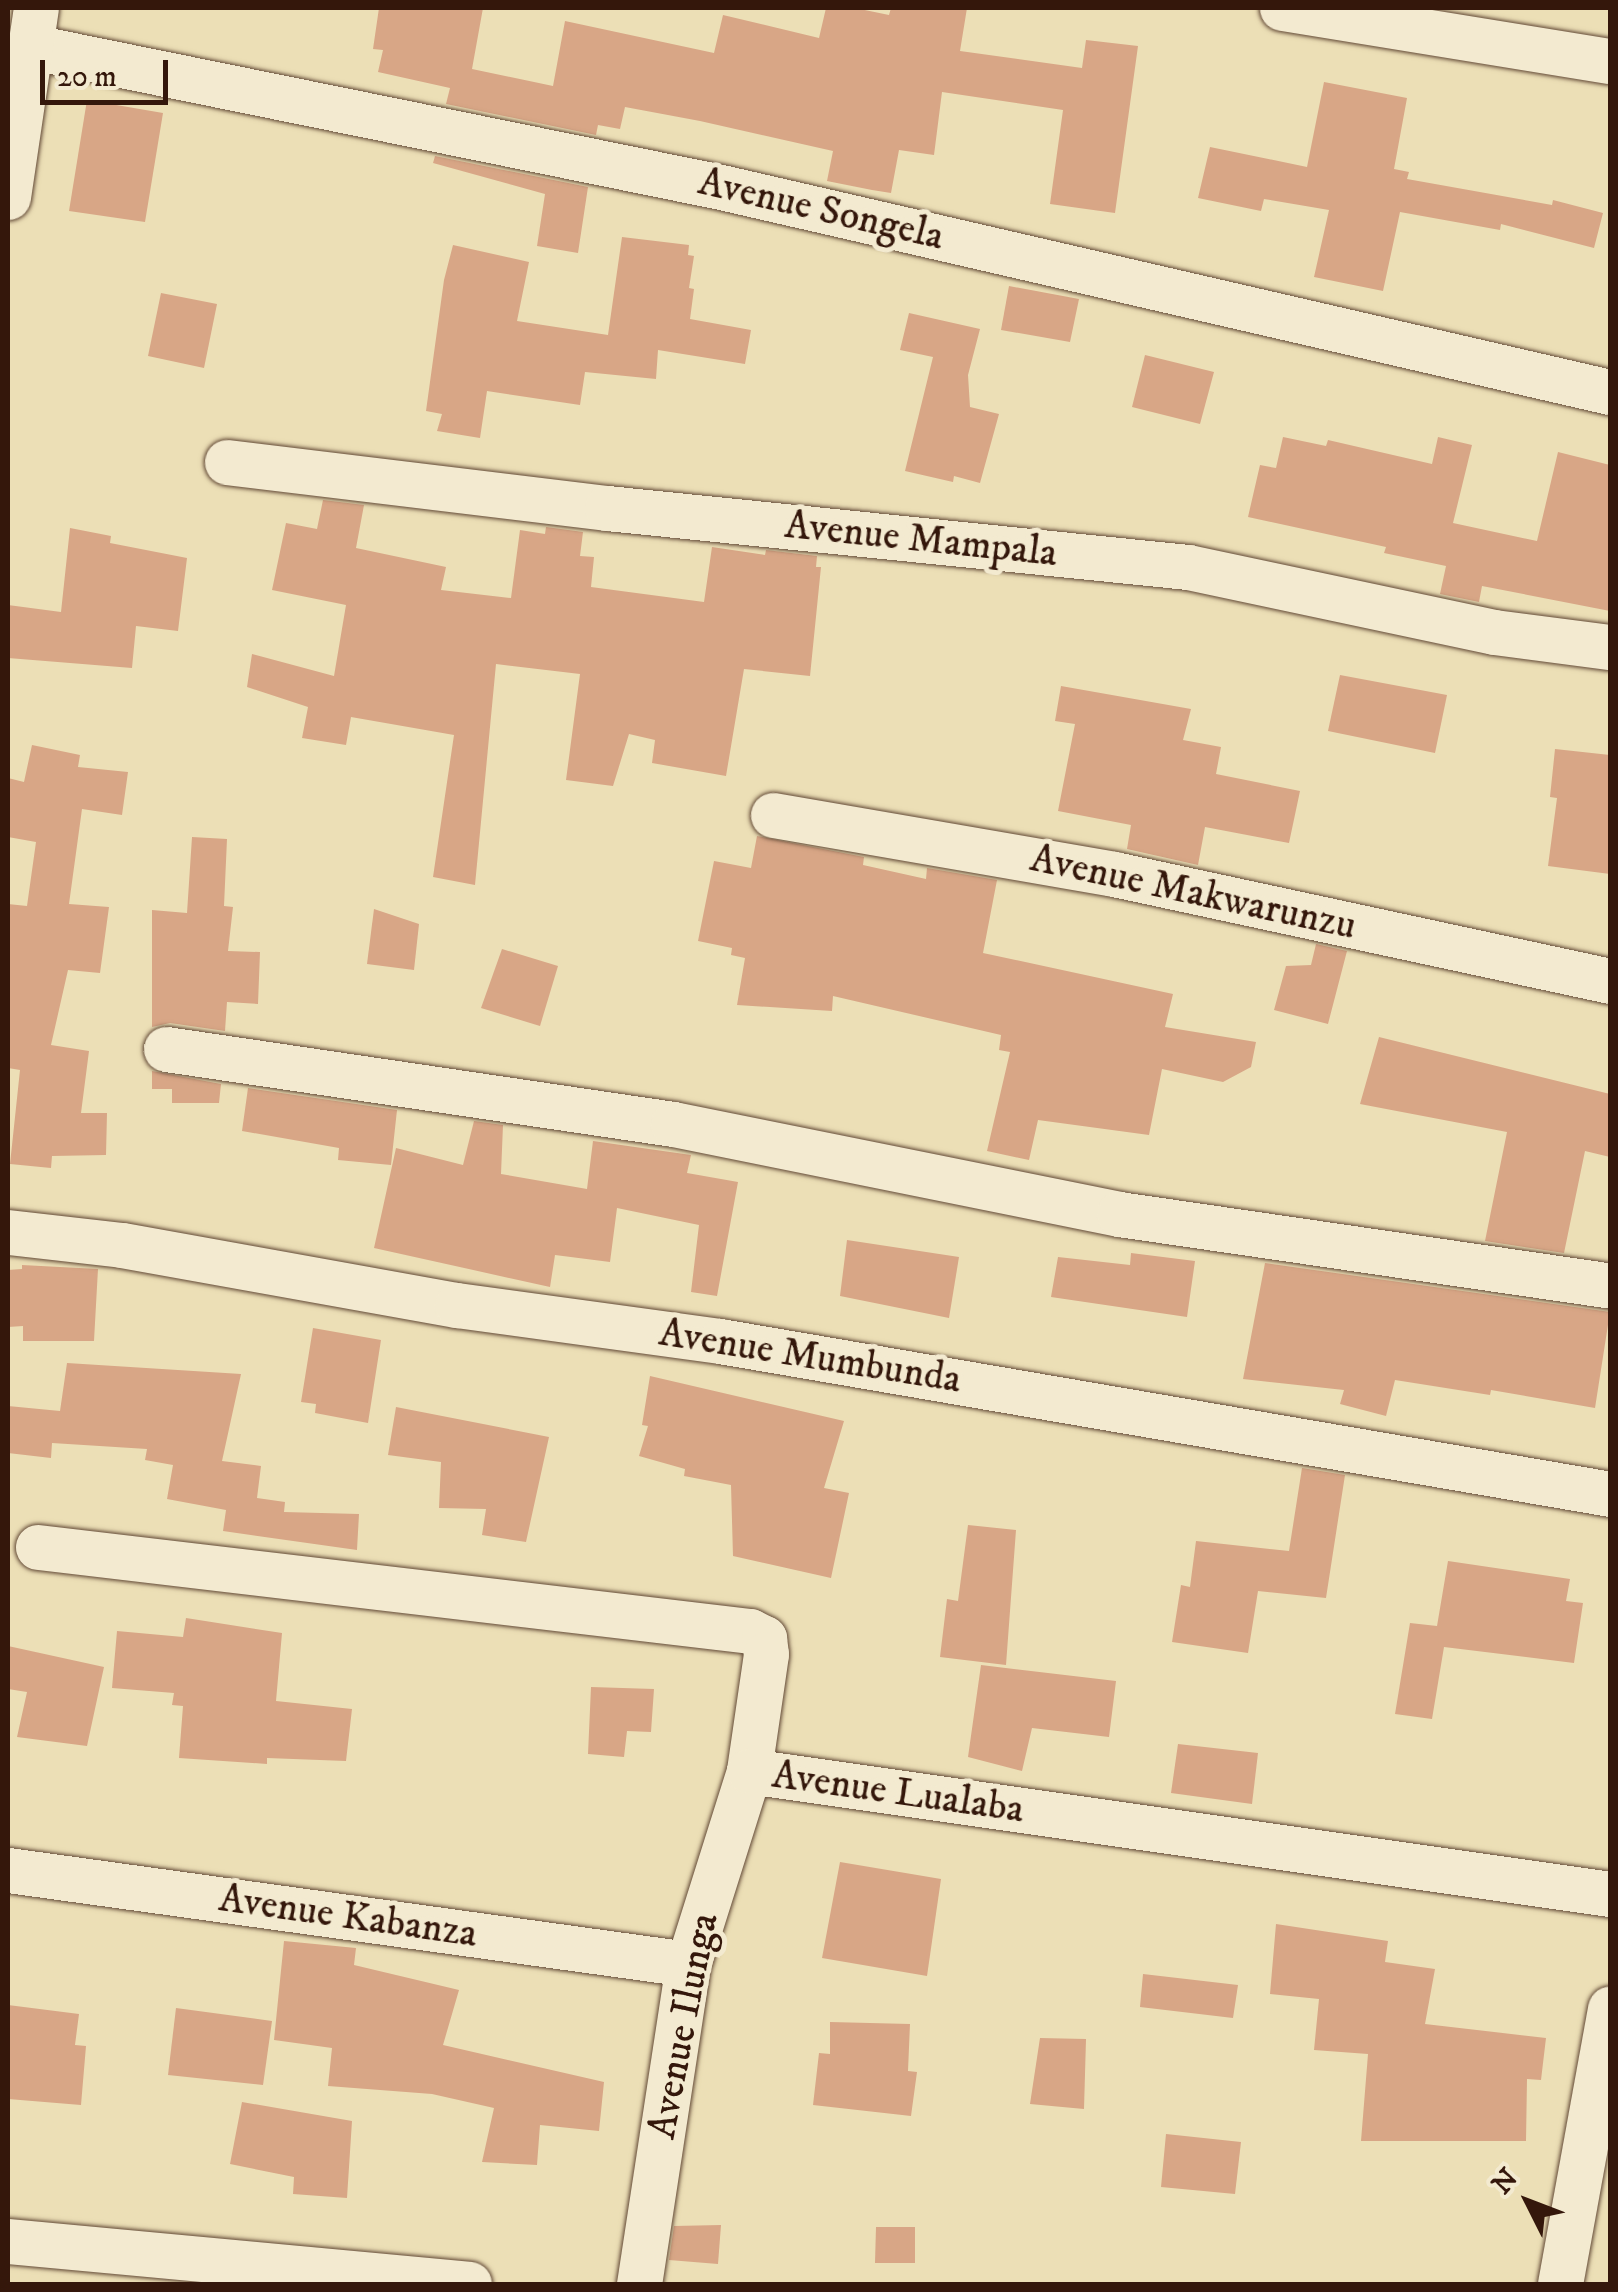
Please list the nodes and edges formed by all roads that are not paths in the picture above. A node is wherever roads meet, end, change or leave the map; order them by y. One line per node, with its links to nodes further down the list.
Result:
1 (1282, 8): 3 (street)
2 (32, 26): 4 (street); 5 (street, Avenue Songela)
3 (1610, 61)
4 (8, 197)
5 (1610, 392)
6 (227, 462): 7 (street, Avenue Mampala)
7 (1610, 648)
8 (773, 814): 9 (street, Avenue Makwarunzu)
9 (1610, 981)
10 (166, 1048): 12 (street)
11 (8, 1232): 13 (street, Avenue Mumbunda)
12 (1610, 1286)
13 (1610, 1494)
14 (38, 1547): 15 (street, Avenue Lualaba)
15 (749, 1772): 17 (street, Avenue Lualaba); 18 (street, Avenue Ilunga)
16 (8, 1870): 18 (street, Avenue Kabanza)
17 (1610, 1894)
18 (688, 1964): 22 (street, Avenue Ilunga)
19 (1610, 2009): 23 (street)
20 (8, 2242): 21 (street)
21 (469, 2284)
22 (639, 2284)
23 (1560, 2284)

